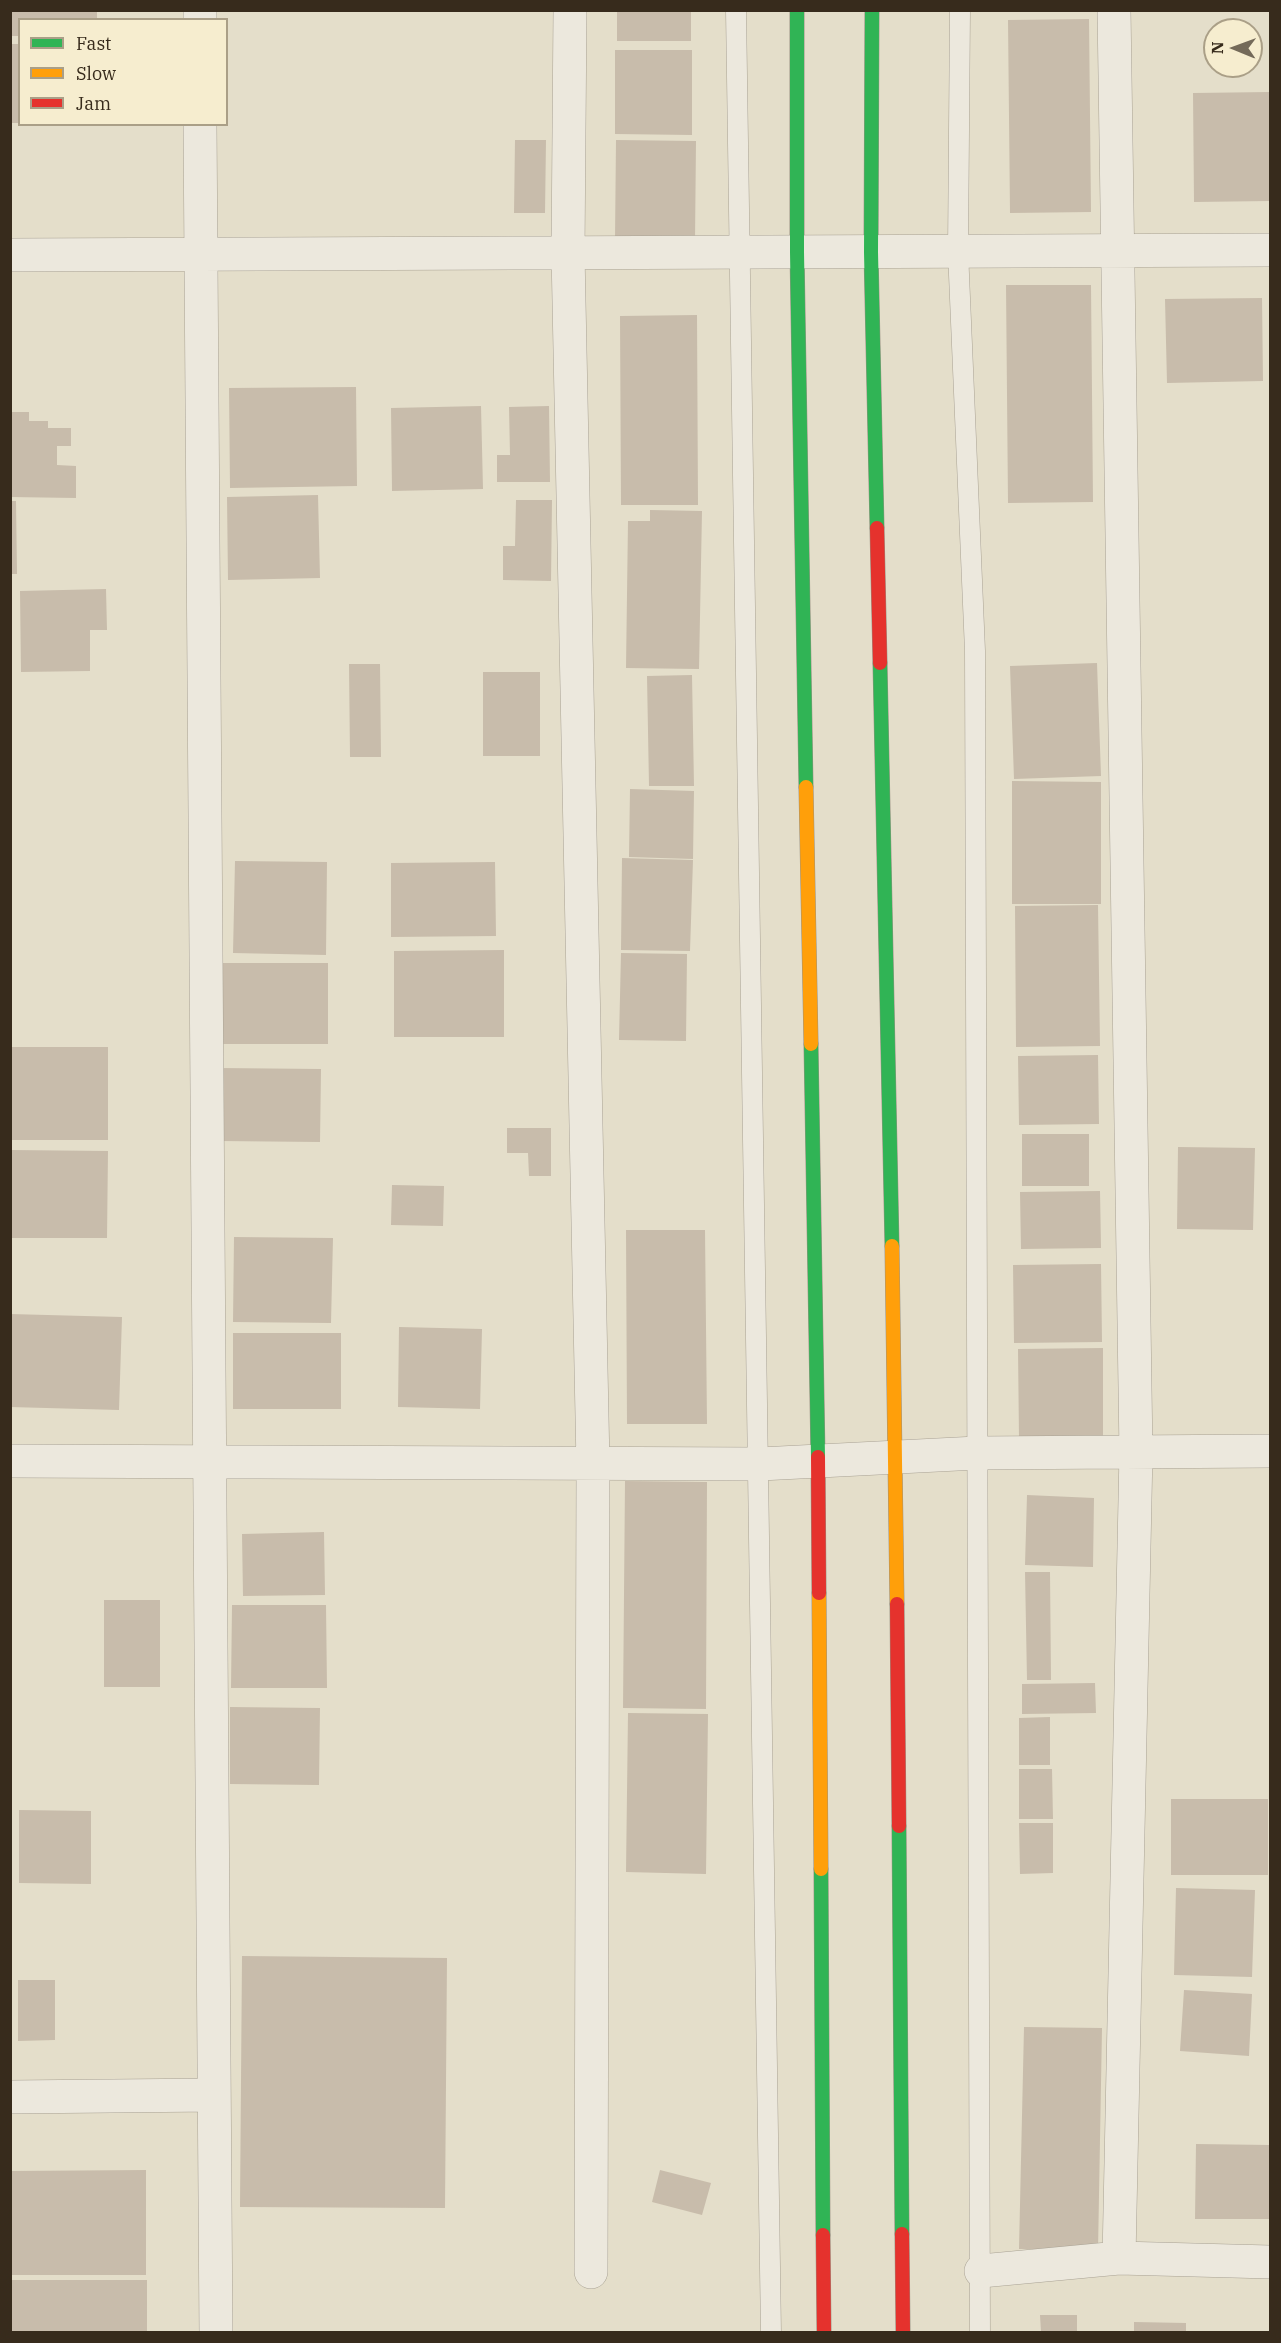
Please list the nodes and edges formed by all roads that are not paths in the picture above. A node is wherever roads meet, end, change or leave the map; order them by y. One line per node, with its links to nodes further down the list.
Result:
1 (570, 10): 13 (street)
2 (736, 10): 14 (lane)
3 (797, 10): 11 (street)
4 (872, 10): 12 (street)
5 (960, 10): 9 (lane)
6 (1114, 10): 10 (street)
7 (200, 126): 16 (street)
8 (1270, 250): 10 (street)
9 (958, 251): 10 (street); 12 (street); 19 (lane)
10 (1117, 251): 18 (street)
11 (798, 252): 12 (street); 14 (street); 22 (street)
12 (871, 252): 20 (street)
13 (568, 253): 14 (street); 16 (street); 24 (street)
14 (739, 253): 25 (lane)
15 (10, 255): 16 (street)
16 (201, 255): 23 (street)
17 (1270, 1451): 18 (street)
18 (1136, 1452): 19 (street); 28 (street)
19 (977, 1453): 20 (street); 30 (lane)
20 (896, 1456): 22 (street); 35 (street)
21 (10, 1461): 23 (street)
22 (818, 1461): 25 (street); 34 (street)
23 (209, 1462): 24 (street); 26 (street)
24 (592, 1464): 25 (street); 31 (street)
25 (760, 1464): 33 (lane)
26 (214, 2095): 27 (street); 32 (street)
27 (10, 2097)
28 (1119, 2258): 29 (street); 30 (street)
29 (1270, 2262)
30 (981, 2271): 36 (lane)
31 (591, 2272)
32 (216, 2332)
33 (771, 2332)
34 (824, 2332)
35 (903, 2332)
36 (980, 2332)

